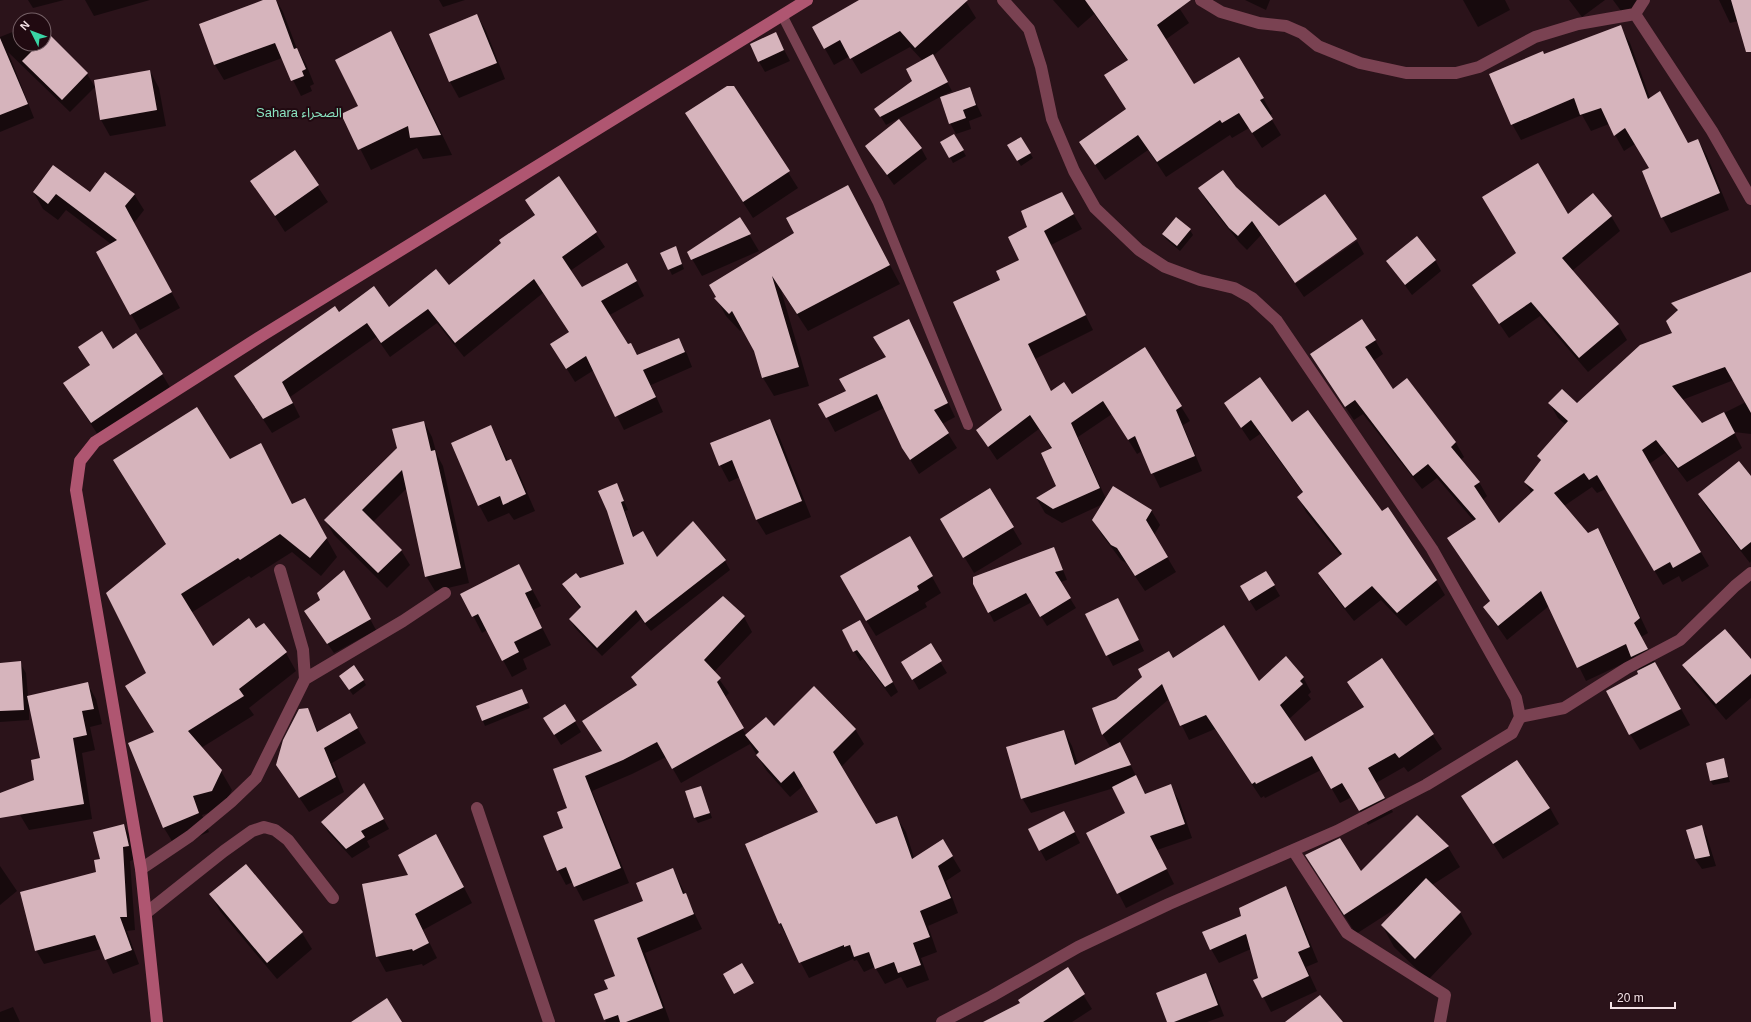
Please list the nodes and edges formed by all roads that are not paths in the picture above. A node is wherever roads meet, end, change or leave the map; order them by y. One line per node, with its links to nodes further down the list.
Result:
1 (807, 0): 6 (main road)
2 (1003, 0): 13 (street)
3 (1200, 0): 5 (street)
4 (1644, 0): 5 (street)
5 (1635, 14): 7 (street)
6 (782, 15): 8 (lane); 16 (main road)
7 (1751, 199)
8 (968, 425)
9 (280, 570): 12 (street)
10 (1751, 573): 13 (street)
11 (445, 593): 12 (street)
12 (305, 679): 16 (street)
13 (1520, 717): 15 (street)
14 (477, 808): 20 (street)
15 (1293, 850): 21 (street); 22 (street)
16 (141, 869): 18 (main road)
17 (333, 898): 18 (street)
18 (146, 913): 19 (main road)
19 (157, 1022)
20 (548, 1022)
21 (942, 1022)
22 (1440, 1022)

